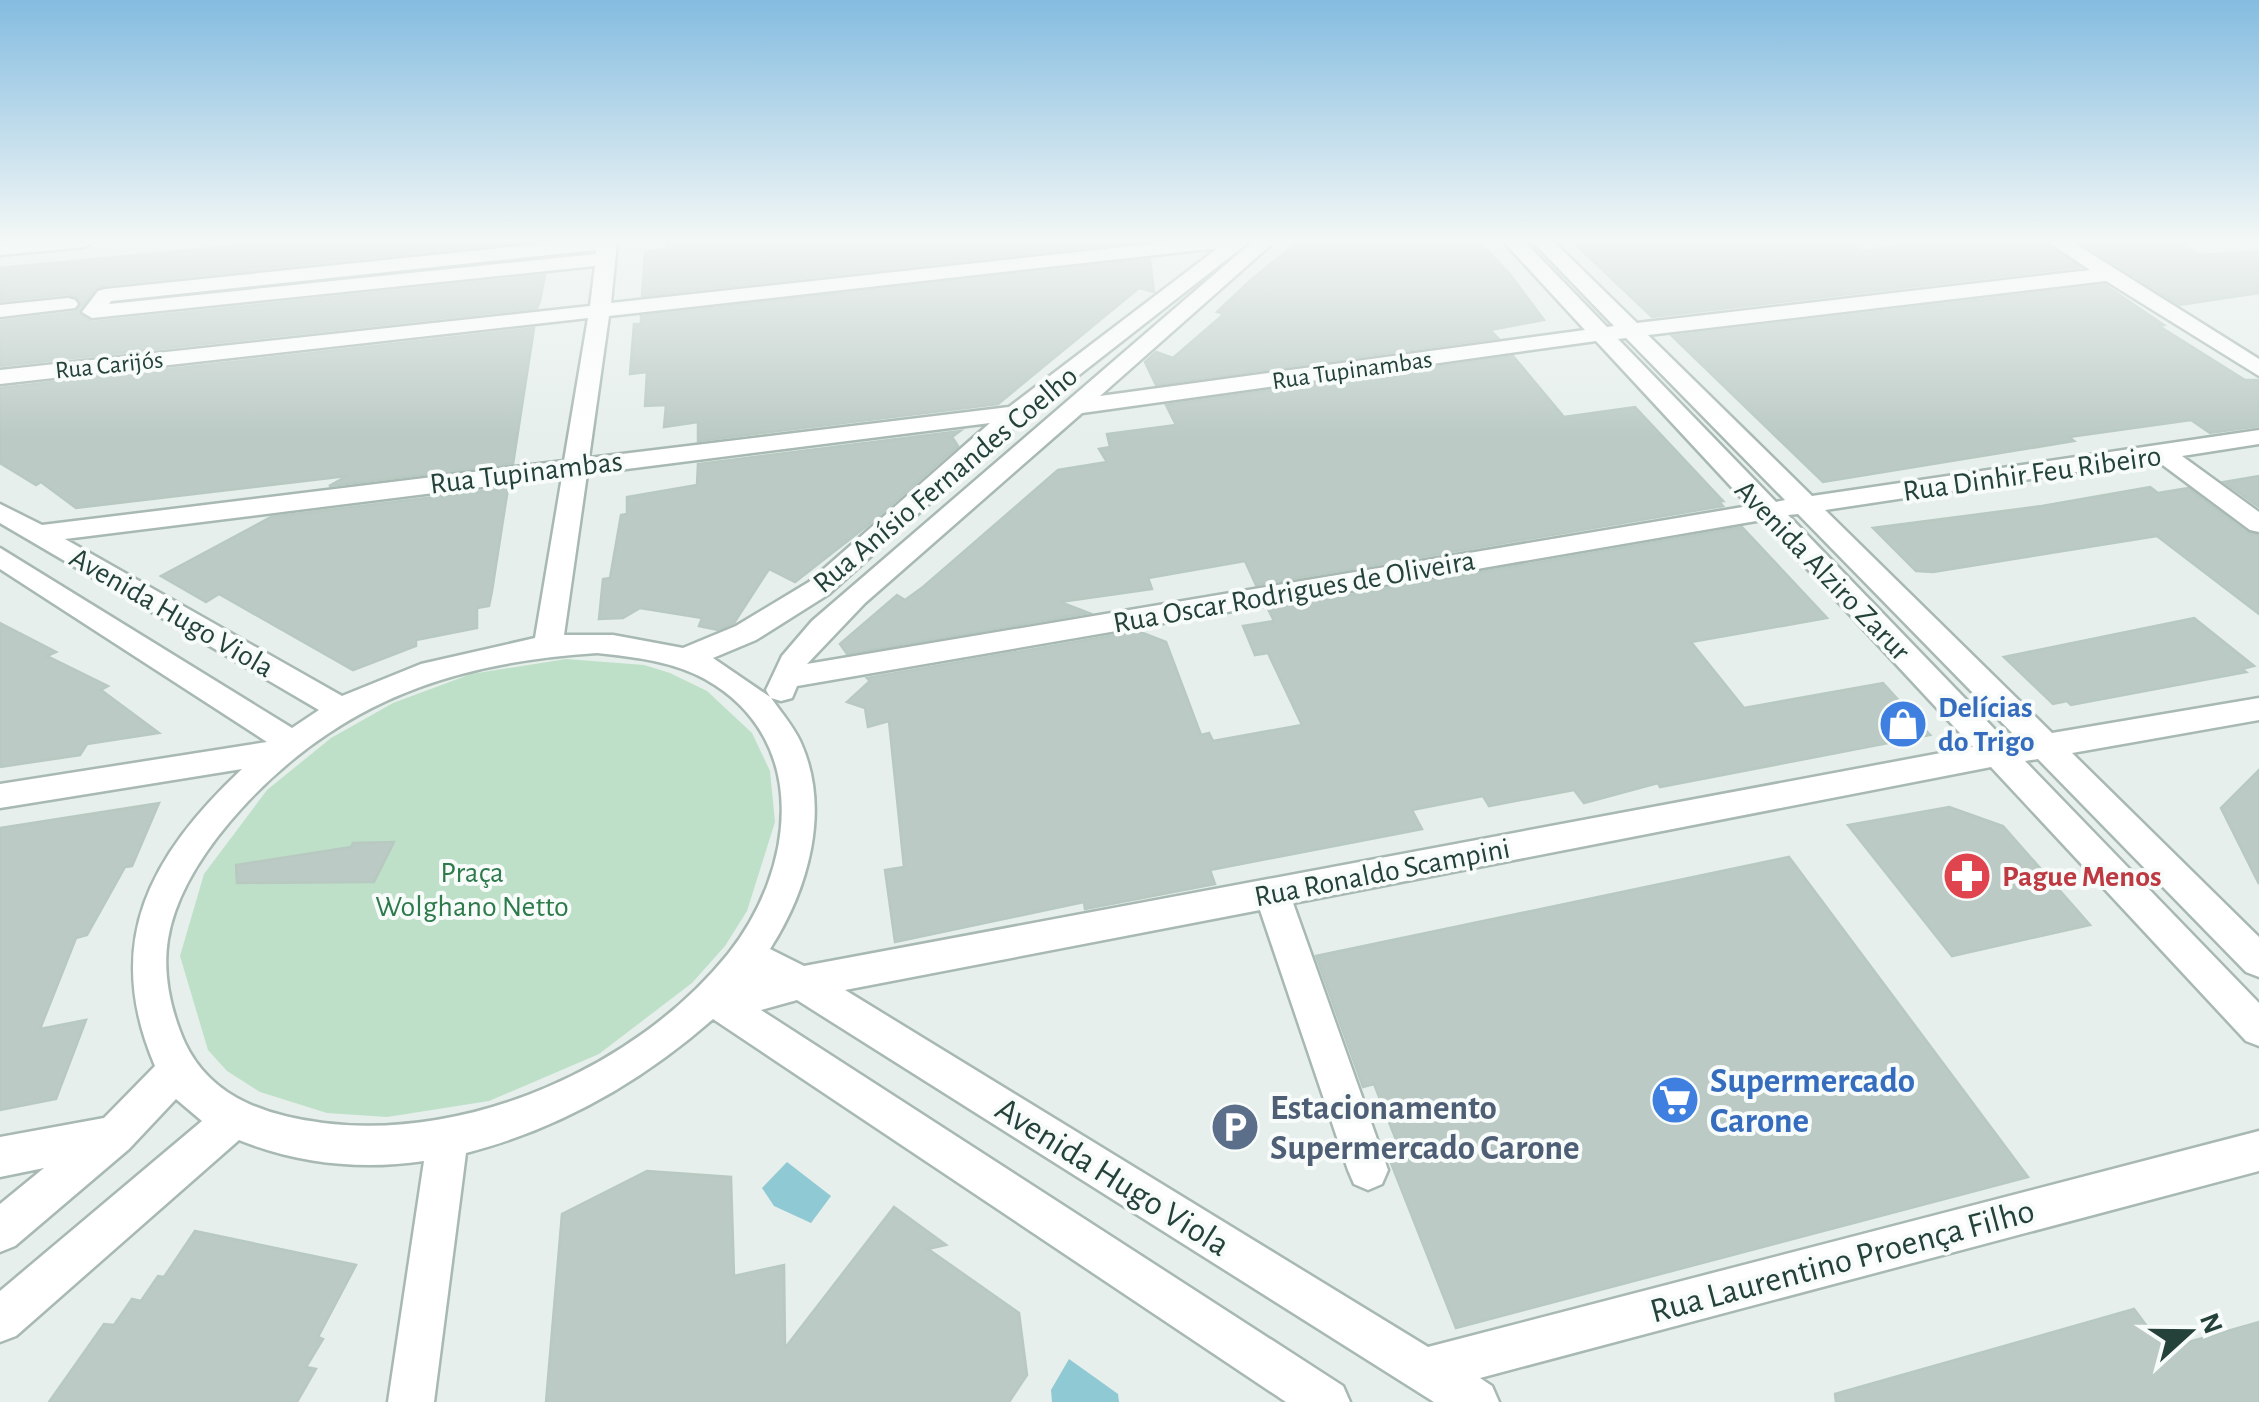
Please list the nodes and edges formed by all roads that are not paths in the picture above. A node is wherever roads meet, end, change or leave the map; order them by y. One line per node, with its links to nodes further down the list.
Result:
1 (44, 306): 12 (street)
2 (96, 306): 3 (street)
3 (137, 306)
4 (624, 306): 11 (street, Rua Carijós)
5 (1158, 306): 13 (street, Rua Anísio Fernandes Coelho)
6 (1181, 306): 14 (street, Rua Anísio Fernandes Coelho)
7 (1575, 306): 16 (street, Avenida Alziro Zarur)
8 (1607, 306): 15 (street, Avenida Alziro Zarur)
9 (1836, 306): 15 (street, Rua Tupinambas)
10 (2161, 306): 17 (street)
11 (600, 309): 18 (street, Rua Carijós); 23 (street)
12 (0, 311)
13 (1146, 312): 14 (street); 20 (street, Rua Anísio Fernandes Coelho)
14 (1172, 322): 19 (street, Rua Anísio Fernandes Coelho)
15 (1632, 331): 16 (street, Rua Tupinambas); 24 (street, Avenida Alziro Zarur)
16 (1602, 334): 19 (street, Rua Tupinambas); 26 (street, Avenida Alziro Zarur)
17 (2259, 369)
18 (0, 376)
19 (1072, 407): 32 (street, Rua Anísio Fernandes Coelho)
20 (1016, 413): 23 (street, Rua Tupinambas); 31 (street, Rua Anísio Fernandes Coelho)
21 (2259, 437): 22 (street, Rua Dinhir Feu Ribeiro)
22 (2164, 454): 24 (street, Rua Dinhir Feu Ribeiro); 27 (street)
23 (576, 465): 28 (street, Rua Tupinambas); 30 (street)
24 (1804, 505): 26 (street, Rua Oscar Rodrigues de Oliveira); 36 (street, Avenida Alziro Zarur)
25 (0, 512): 28 (street, Avenida Hugo Viola)
26 (1765, 512): 32 (street, Rua Oscar Rodrigues de Oliveira); 38 (street, Avenida Alziro Zarur)
27 (2259, 524)
28 (36, 534): 34 (street, Avenida Hugo Viola)
29 (0, 557): 37 (street, Avenida Hugo Viola)
30 (548, 644): 31 (street); 34 (street)
31 (684, 658): 35 (street)
32 (784, 678): 35 (street, Rua Anísio Fernandes Coelho)
33 (2259, 709): 36 (street, Rua Ronaldo Scampini)
34 (344, 711): 37 (street)
35 (775, 722): 41 (street)
36 (2045, 746): 38 (street, Rua Ronaldo Scampini); 42 (street, Avenida Alziro Zarur)
37 (288, 747): 39 (street); 46 (street)
38 (1999, 754): 40 (street, Rua Ronaldo Scampini); 45 (street, Avenida Alziro Zarur)
39 (0, 796)
40 (1272, 893): 43 (street, Rua Ronaldo Scampini); 52 (street)
41 (748, 955): 43 (street, Avenida Hugo Viola); 44 (street)
42 (2259, 961)
43 (801, 983): 44 (street, Rua Ronaldo Scampini); 55 (street, Avenida Hugo Viola)
44 (716, 1001): 49 (street); 57 (street)
45 (2259, 1029)
46 (176, 1070): 47 (street); 48 (street)
47 (234, 1119): 49 (street); 54 (street)
48 (114, 1135): 51 (street); 53 (street)
49 (448, 1139): 56 (street)
50 (2259, 1151): 55 (street, Rua Laurentino Proença Filho)
51 (0, 1158)
52 (1368, 1170)
53 (0, 1231)
54 (0, 1320)
55 (1426, 1370): 58 (street, Avenida Hugo Viola)
56 (411, 1402)
57 (1327, 1402)
58 (1476, 1402)

